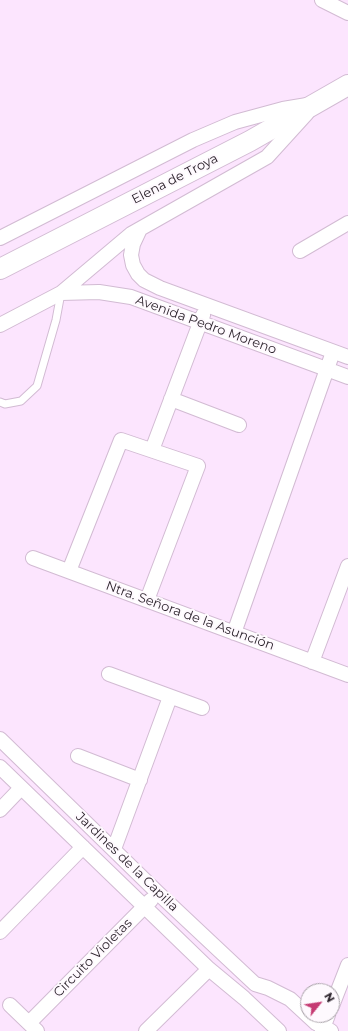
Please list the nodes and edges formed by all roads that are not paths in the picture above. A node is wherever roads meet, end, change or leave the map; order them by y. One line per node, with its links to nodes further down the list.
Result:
1 (322, 0): 2 (street)
2 (348, 13)
3 (348, 85): 4 (main road, Elena de Troya)
4 (315, 104): 6 (street); 7 (street); 9 (main road, Elena de Troya)
5 (348, 224): 8 (street)
6 (141, 228): 10 (street); 11 (street, Avenida Pedro Moreno)
7 (0, 238)
8 (300, 250)
9 (0, 269)
10 (61, 293): 12 (street, Avenida Pedro Moreno); 13 (street); 19 (lane)
11 (207, 306): 12 (street); 14 (street, Avenida Pedro Moreno)
12 (200, 323): 16 (street, Avenida Pedro Moreno); 18 (street)
13 (0, 325)
14 (333, 352): 15 (street, Avenida Pedro Moreno); 16 (street)
15 (348, 357)
16 (326, 370): 17 (street, Avenida Pedro Moreno); 26 (street)
17 (348, 377)
18 (171, 399): 20 (street); 21 (street)
19 (0, 402)
20 (239, 425)
21 (152, 450): 24 (street); 25 (street)
22 (33, 558): 24 (street, Ntra. Señora de la Asunción)
23 (348, 566): 27 (street)
24 (69, 571): 25 (street, Ntra. Señora de la Asunción)
25 (147, 600): 26 (street, Ntra. Señora de la Asunción)
26 (234, 632): 27 (street, Ntra. Señora de la Asunción)
27 (312, 662): 29 (street, Ntra. Señora de la Asunción)
28 (109, 674): 30 (street)
29 (348, 675)
30 (170, 697): 31 (street); 35 (street)
31 (202, 708)
32 (0, 739): 37 (street, Jardines de la Capilla)
33 (78, 756): 35 (street)
34 (0, 767): 36 (street, Jardines de la Capilla)
35 (140, 780): 41 (street)
36 (21, 788): 38 (street, Jardines de la Capilla); 39 (street)
37 (50, 788): 38 (street); 41 (street, Jardines de la Capilla)
38 (36, 802): 40 (street, Jardines de la Capilla)
39 (0, 810)
40 (83, 847): 43 (street, Jardines de la Capilla); 44 (street)
41 (114, 849): 42 (street, Jardines de la Capilla)
42 (158, 893): 43 (street, Circuito Violetas); 47 (street, Jardines de la Capilla)
43 (144, 906): 46 (street, Jardines de la Capilla); 52 (street, Circuito Violetas)
44 (0, 932)
45 (348, 965): 48 (street)
46 (209, 969): 49 (street, Jardines de la Capilla); 53 (street)
47 (255, 984): 49 (street); 51 (street)
48 (340, 986)
49 (244, 998): 54 (street, Jardines de la Capilla)
50 (10, 1004): 52 (street, Circuito Violetas)
51 (326, 1026)
52 (33, 1027)
53 (146, 1031)
54 (279, 1031)

